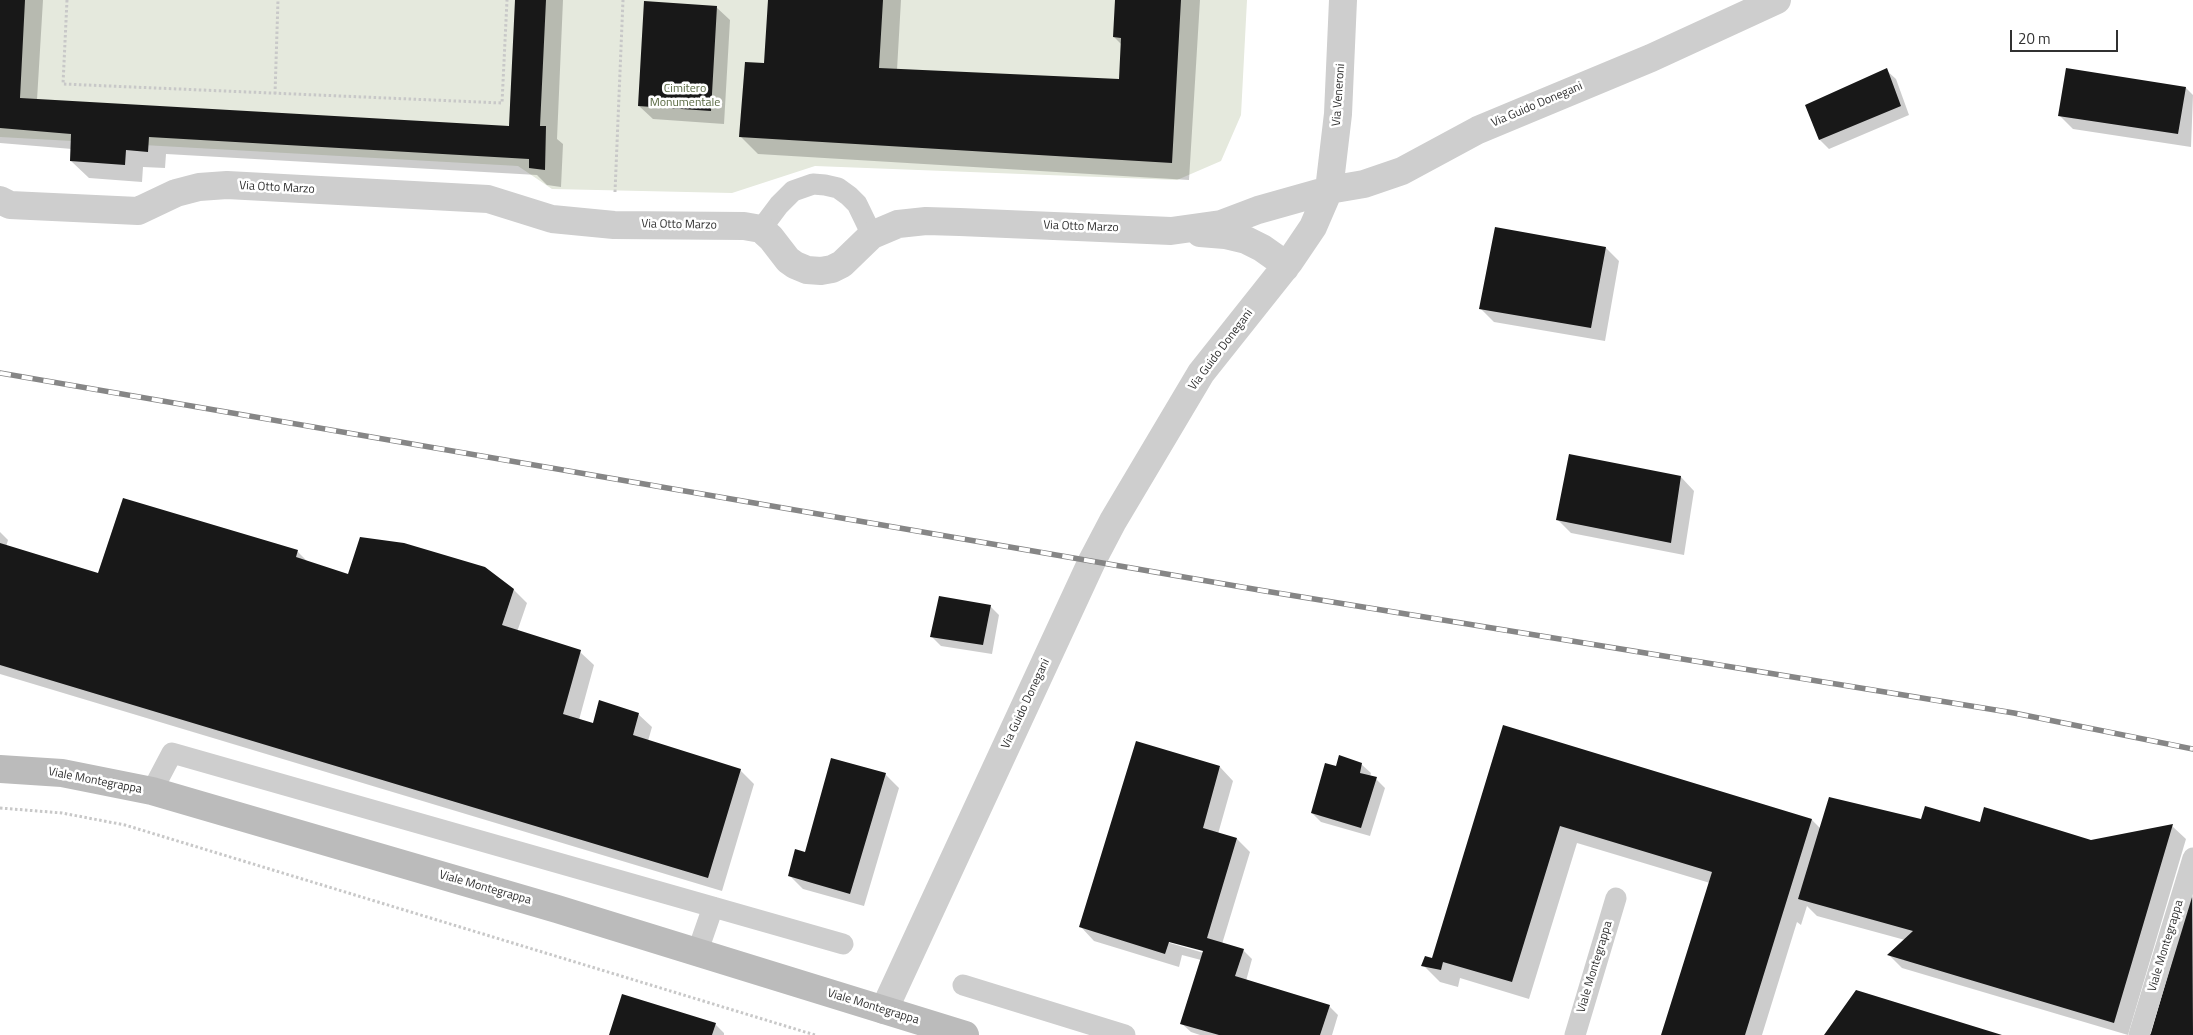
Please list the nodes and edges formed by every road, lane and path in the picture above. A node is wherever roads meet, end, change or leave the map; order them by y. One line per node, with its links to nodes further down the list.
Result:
1 (67, 0): 7 (path)
2 (278, 0): 7 (path)
3 (507, 0): 7 (path)
4 (623, 0): 10 (path)
5 (1343, 0): 8 (street, Via Veneroni)
6 (1777, 0): 8 (street, Via Guido Donegani)
7 (274, 94)
8 (1329, 190): 12 (street, Via Otto Marzo); 14 (street, Via Guido Donegani)
9 (0, 200): 10 (street, Via Otto Marzo)
10 (614, 225): 11 (street, Via Otto Marzo)
11 (761, 229): 13 (street, Via Otto Marzo); 13 (lane)
12 (1171, 231): 13 (street, Via Otto Marzo); 14 (street)
13 (872, 235)
14 (1285, 268): 24 (street, Via Guido Donegani)
15 (0, 769): 16 (main road, Viale Montegrappa)
16 (152, 792): 20 (lane); 22 (main road, Viale Montegrappa)
17 (0, 808): 25 (path)
18 (2193, 858): 29 (lane, Viale Montegrappa)
19 (1616, 898): 28 (lane, Viale Montegrappa)
20 (713, 907): 21 (lane); 22 (lane)
21 (843, 944)
22 (697, 953): 24 (main road, Viale Montegrappa)
23 (963, 985): 27 (lane)
24 (884, 1010): 26 (main road, Viale Montegrappa)
25 (815, 1035)
26 (965, 1035)
27 (1125, 1035)
28 (1575, 1035)
29 (2139, 1035)

